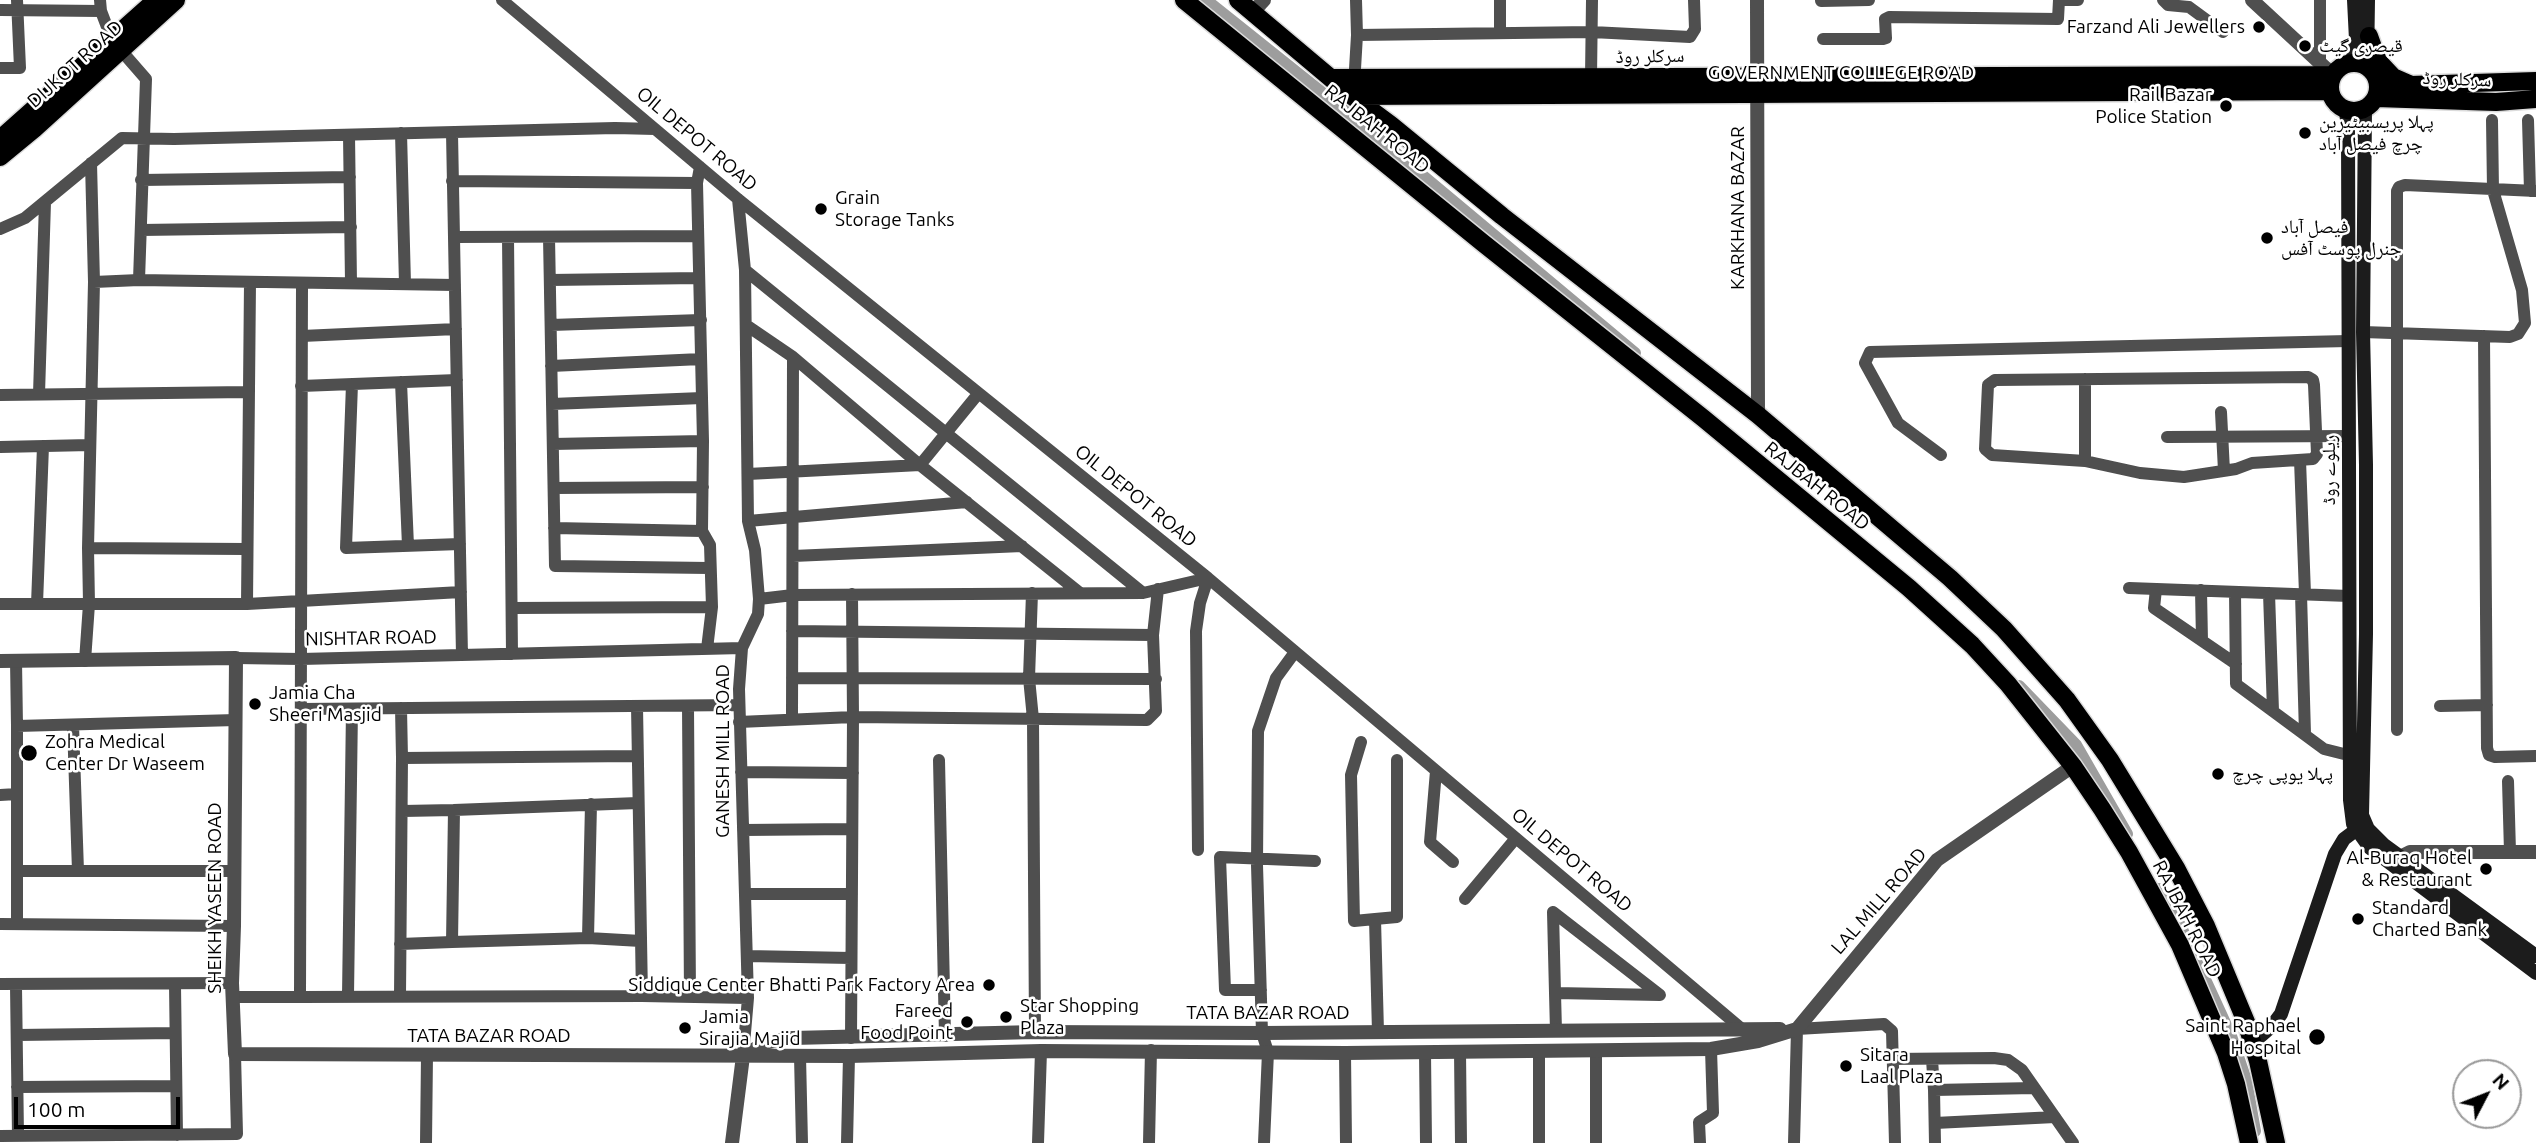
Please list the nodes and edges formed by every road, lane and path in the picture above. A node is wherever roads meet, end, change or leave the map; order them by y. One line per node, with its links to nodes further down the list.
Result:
1 (156, 0): 31 (main road, DIJKOT ROAD)
2 (176, 0): 31 (main road, DIJKOT ROAD)
3 (502, 0): 51 (street, OIL DEPOT ROAD)
4 (1184, 0): 76 (main road, RAJBAH ROAD)
5 (1238, 0): 23 (main road, RAJBAH ROAD)
6 (1356, 0): 28 (street)
7 (1500, 0): 27 (street)
8 (1592, 0): 25 (street)
9 (1694, 0): 25 (street)
10 (1757, 0): 34 (street, KARKHANA BAZAR)
11 (1869, 0): 20 (street)
12 (2059, 0): 30 (street)
13 (2066, 0): 14 (street)
14 (2078, 0)
15 (2163, 0): 26 (street)
16 (2252, 0): 36 (street)
17 (2320, 0): 36 (street)
18 (2354, 0): 32 (main road)
19 (2368, 0): 29 (main road)
20 (1821, 1)
21 (17, 5): 22 (street); 24 (street); 33 (street)
22 (101, 6): 31 (street)
23 (1259, 6): 37 (main road, RAJBAH ROAD)
24 (0, 10)
25 (1592, 32): 27 (street); 35 (street)
26 (2223, 32)
27 (1500, 33): 28 (street)
28 (1357, 35): 38 (street)
29 (2368, 36): 32 (main road); 41 (main road)
30 (1823, 39)
31 (116, 45): 55 (street); 56 (main road, DIJKOT ROAD); 57 (main road, DIJKOT ROAD)
32 (2360, 64): 36 (main road); 45 (main road)
33 (0, 68)
34 (1757, 76): 35 (main road, سرکلر روڈ); 40 (main road, سرکلر روڈ); 42 (street, KARKHANA BAZAR)
35 (1591, 77): 38 (main road, سرکلر روڈ)
36 (2328, 77): 40 (main road, GOVERNMENT COLLEGE ROAD); 47 (main road)
37 (1331, 78): 38 (main road, سرکلر روڈ); 43 (main road, RAJBAH ROAD)
38 (1355, 78): 43 (street)
39 (2536, 81): 41 (main road, سرکلر روڈ)
40 (2093, 82): 42 (main road, GOVERNMENT COLLEGE ROAD)
41 (2410, 85): 45 (main road, سرکلر روڈ)
42 (1757, 95): 44 (main road, GOVERNMENT COLLEGE ROAD); 112 (street, KARKHANA BAZAR)
43 (1352, 96): 44 (main road, GOVERNMENT COLLEGE ROAD); 50 (main road, RAJBAH ROAD)
44 (1402, 96): 50 (main road)
45 (2373, 98): 46 (main road, سرکلر روڈ); 47 (main road); 91 (main road, ریلوے روڈ)
46 (2536, 99)
47 (2346, 110): 95 (main road, ریلوے روڈ)
48 (2528, 120): 65 (street)
49 (2492, 121): 64 (street)
50 (1391, 125): 68 (main road, RAJBAH ROAD)
51 (655, 129): 53 (street); 59 (street, OIL DEPOT ROAD)
52 (401, 133): 53 (street); 54 (street); 85 (street)
53 (452, 133): 62 (street)
54 (349, 135): 55 (street); 60 (street)
55 (144, 138): 58 (street); 61 (street)
56 (0, 139)
57 (0, 157)
58 (91, 163): 67 (street); 81 (street)
59 (700, 167): 63 (street); 66 (street, OIL DEPOT ROAD)
60 (350, 177): 61 (street); 69 (street)
61 (141, 180): 71 (street)
62 (452, 181): 63 (street); 73 (street)
63 (697, 183): 72 (street)
64 (2493, 190): 65 (street); 92 (street); 94 (street)
65 (2533, 191)
66 (738, 199): 77 (street, GANESH MILL ROAD); 107 (street, OIL DEPOT ROAD)
67 (45, 202): 70 (street); 105 (street)
68 (1501, 219): 76 (main road); 112 (main road, RAJBAH ROAD)
69 (351, 227): 71 (street); 84 (street)
70 (0, 229)
71 (141, 230): 79 (street)
72 (698, 236): 75 (street); 78 (street)
73 (454, 237): 74 (street); 86 (street)
74 (508, 237): 75 (street); 166 (street)
75 (549, 237): 80 (street)
76 (1485, 241): 212 (main road, RAJBAH ROAD)
77 (745, 270): 89 (street, GANESH MILL ROAD); 113 (street)
78 (699, 278): 80 (street); 87 (street)
79 (139, 280): 81 (street); 82 (street)
80 (550, 280): 88 (street)
81 (94, 282): 106 (street)
82 (250, 282): 83 (street); 104 (street)
83 (302, 283): 84 (street); 93 (street)
84 (351, 283): 85 (street)
85 (405, 284): 86 (street)
86 (455, 285): 90 (street)
87 (701, 320): 88 (street); 97 (street)
88 (551, 325): 98 (street)
89 (746, 325): 96 (street); 129 (street, GANESH MILL ROAD)
90 (456, 329): 93 (street); 100 (street)
91 (2363, 332): 92 (street); 223 (main road, ریلوے روڈ)
92 (2396, 333): 94 (street); 203 (street)
93 (302, 336): 103 (street)
94 (2484, 336): 188 (street)
95 (2348, 341): 115 (main road, ریلوے روڈ); 123 (street)
96 (793, 357): 126 (street); 128 (street)
97 (701, 359): 98 (street); 109 (street)
98 (551, 366): 110 (street)
99 (2085, 379): 114 (street); 125 (street); 125 (street)
100 (457, 380): 101 (street); 137 (street)
101 (401, 382): 102 (street); 138 (street)
102 (352, 384): 103 (street); 138 (street)
103 (302, 386): 160 (street)
104 (248, 392): 106 (street); 141 (street)
105 (39, 394): 106 (street); 108 (street)
106 (91, 394): 120 (street)
107 (978, 394): 113 (street); 144 (street, OIL DEPOT ROAD)
108 (0, 395)
109 (702, 398): 110 (street); 118 (street)
110 (552, 404): 119 (street)
111 (2221, 412): 117 (street)
112 (1758, 415): 226 (main road, RAJBAH ROAD)
113 (947, 434): 126 (street); 153 (street)
114 (2316, 436): 115 (street); 117 (street); 124 (street)
115 (2349, 436): 158 (main road, ریلوے روڈ)
116 (2167, 437): 117 (street)
117 (2222, 437): 127 (street)
118 (703, 441): 119 (street); 130 (street)
119 (553, 444): 131 (street)
120 (90, 445): 121 (street); 140 (street)
121 (43, 446): 122 (street); 162 (street)
122 (0, 447)
123 (1941, 455)
124 (2300, 460): 127 (street); 156 (street)
125 (2085, 461): 127 (street)
126 (920, 465): 128 (street); 132 (street)
127 (2224, 471)
128 (793, 472): 129 (street); 133 (street)
129 (748, 474): 134 (street, GANESH MILL ROAD)
130 (703, 487): 131 (street); 136 (street)
131 (554, 488): 135 (street)
132 (967, 502): 133 (street); 139 (street)
133 (793, 517): 134 (street); 142 (street)
134 (748, 521): 159 (street, GANESH MILL ROAD)
135 (554, 528): 136 (street); 143 (street)
136 (702, 531): 143 (street)
137 (460, 544): 138 (street); 149 (street)
138 (408, 545)
139 (1022, 546): 142 (street); 152 (street)
140 (88, 548): 141 (street); 163 (street)
141 (246, 549): 164 (street)
142 (793, 556): 157 (street)
143 (709, 568): 165 (street)
144 (1208, 578): 146 (street); 174 (street, OIL DEPOT ROAD); 228 (street)
145 (2129, 588): 147 (street)
146 (1158, 589): 153 (street); 170 (street)
147 (2156, 589): 148 (street); 171 (street)
148 (2201, 590): 150 (street); 171 (street)
149 (461, 592): 160 (street); 176 (street)
150 (2235, 592): 154 (street); 182 (street)
151 (1032, 593): 152 (street); 155 (street); 169 (street)
152 (1080, 593): 153 (street)
153 (1143, 593)
154 (2269, 593): 156 (street); 195 (street)
155 (852, 594): 157 (street); 168 (street)
156 (2303, 594): 158 (street); 204 (street)
157 (793, 595): 159 (street); 167 (street)
158 (2349, 596): 206 (main road, ریلوے روڈ)
159 (759, 599): 172 (street, GANESH MILL ROAD)
160 (300, 602): 164 (street); 178 (street)
161 (0, 604): 162 (street)
162 (37, 604): 163 (street)
163 (89, 604): 164 (street); 181 (street)
164 (247, 604)
165 (712, 607): 166 (street); 173 (street)
166 (512, 608): 175 (street)
167 (792, 631): 168 (street); 184 (street)
168 (852, 631): 169 (street); 183 (street)
169 (1029, 634): 170 (street); 185 (street)
170 (1153, 635): 186 (street)
171 (2202, 640): 182 (street)
172 (743, 648): 173 (street, NISHTAR ROAD); 187 (street, GANESH MILL ROAD)
173 (707, 649): 175 (street, NISHTAR ROAD)
174 (1295, 652): 213 (street, OIL DEPOT ROAD); 233 (street)
175 (512, 654): 176 (street, NISHTAR ROAD)
176 (462, 655): 178 (street, NISHTAR ROAD)
177 (236, 658): 178 (street, NISHTAR ROAD); 181 (street, NISHTAR ROAD); 199 (street, SHEIKH YASEEN ROAD)
178 (301, 659): 193 (street)
179 (16, 660): 180 (street, NISHTAR ROAD); 181 (street, NISHTAR ROAD); 202 (street)
180 (0, 661)
181 (85, 661)
182 (2236, 664): 195 (street)
183 (852, 677): 184 (street); 185 (street); 196 (street)
184 (792, 678): 197 (street)
185 (1029, 678): 186 (street); 198 (street)
186 (1156, 679): 198 (street)
187 (739, 705): 190 (street); 200 (street, GANESH MILL ROAD)
188 (2487, 705): 191 (street); 207 (street)
189 (637, 706): 190 (street); 192 (street); 208 (street)
190 (688, 706): 263 (street)
191 (2440, 706)
192 (401, 708): 194 (street); 209 (street)
193 (301, 709): 194 (street); 264 (street)
194 (352, 709): 260 (street)
195 (2273, 711): 204 (street)
196 (853, 717): 197 (street); 198 (street); 215 (street)
197 (792, 718): 200 (street)
198 (1033, 719): 269 (street)
199 (236, 720): 201 (street); 238 (street, SHEIKH YASEEN ROAD)
200 (739, 722): 214 (street, GANESH MILL ROAD)
201 (73, 725): 202 (street); 237 (street)
202 (17, 726): 217 (street)
203 (2397, 730)
204 (2305, 734): 206 (street)
205 (1361, 742): 242 (street)
206 (2352, 756): 223 (main road, ریلوے روڈ)
207 (2536, 756)
208 (637, 757): 209 (street); 219 (street)
209 (402, 758): 222 (street)
210 (939, 760): 274 (street)
211 (1397, 760): 242 (street)
212 (2073, 766): 229 (main road, RAJBAH ROAD); 267 (street, LAL MILL ROAD)
213 (1436, 771): 227 (street, OIL DEPOT ROAD); 235 (street)
214 (741, 772): 215 (street); 225 (street, GANESH MILL ROAD)
215 (853, 773): 224 (street)
216 (2508, 781): 230 (street)
217 (17, 794): 218 (street); 236 (street)
218 (0, 795)
219 (638, 803): 220 (street); 247 (street)
220 (591, 804): 221 (street); 246 (street)
221 (454, 810): 222 (street); 248 (street)
222 (402, 811): 249 (street)
223 (2360, 826): 232 (main road); 253 (main road); 276 (main road)
224 (852, 829): 225 (street); 240 (street)
225 (743, 830): 239 (street, GANESH MILL ROAD)
226 (2155, 835): 229 (main road); 276 (main road, RAJBAH ROAD)
227 (1517, 838): 241 (street); 266 (street, OIL DEPOT ROAD)
228 (1198, 850)
229 (2130, 851): 276 (main road, RAJBAH ROAD)
230 (2510, 852): 231 (street); 232 (street)
231 (2536, 852)
232 (2400, 857): 251 (main road)
233 (1257, 859): 234 (street); 258 (street); 258 (street)
234 (1315, 861)
235 (1452, 862)
236 (17, 871): 237 (street); 244 (street)
237 (78, 871): 238 (street)
238 (235, 871): 245 (street, SHEIKH YASEEN ROAD)
239 (745, 894): 240 (street); 250 (street, GANESH MILL ROAD)
240 (852, 894): 252 (street)
241 (1465, 899)
242 (1375, 919): 270 (street)
243 (0, 924): 244 (street)
244 (17, 924): 245 (street)
245 (234, 926): 257 (street, SHEIKH YASEEN ROAD)
246 (588, 938): 247 (street); 248 (street)
247 (641, 941): 262 (street)
248 (452, 942): 249 (street)
249 (400, 944): 261 (street)
250 (747, 956): 252 (street); 265 (street, GANESH MILL ROAD)
251 (2536, 956)
252 (852, 958): 275 (street)
253 (2536, 974)
254 (0, 984): 256 (street)
255 (175, 985): 256 (street); 257 (street); 271 (street)
256 (16, 986): 273 (street)
257 (233, 990): 264 (street); 286 (street, SHEIKH YASEEN ROAD)
258 (1261, 990): 272 (street)
259 (1555, 993): 259 (street); 268 (street)
260 (348, 996): 261 (street); 264 (street)
261 (400, 996): 262 (street)
262 (642, 996): 263 (street)
263 (690, 996): 265 (street)
264 (300, 997)
265 (748, 998): 288 (street, GANESH MILL ROAD)
266 (1742, 1029): 267 (street, TATA BAZAR ROAD); 268 (street, TATA BAZAR ROAD)
267 (1797, 1029): 277 (street, TATA BAZAR ROAD); 291 (street, TATA BAZAR ROAD); 316 (street)
268 (1556, 1031): 270 (street, TATA BAZAR ROAD)
269 (1035, 1032): 272 (street, TATA BAZAR ROAD); 274 (street, TATA BAZAR ROAD)
270 (1378, 1032): 272 (street, TATA BAZAR ROAD)
271 (175, 1033): 273 (street); 293 (street)
272 (1262, 1033): 282 (street)
273 (17, 1035): 294 (street)
274 (944, 1036): 275 (street, TATA BAZAR ROAD)
275 (851, 1038): 288 (street, TATA BAZAR ROAD)
276 (2238, 1048): 320 (main road, RAJBAH ROAD); 321 (main road, RAJBAH ROAD)
277 (1711, 1049): 281 (street, TATA BAZAR ROAD); 315 (street)
278 (1151, 1050): 279 (street, TATA BAZAR ROAD); 282 (street, TATA BAZAR ROAD); 308 (street)
279 (1041, 1051): 290 (street, TATA BAZAR ROAD); 307 (street)
280 (1460, 1051): 283 (street, TATA BAZAR ROAD); 284 (street, TATA BAZAR ROAD); 312 (street)
281 (1596, 1051): 284 (street, TATA BAZAR ROAD); 314 (street)
282 (1268, 1052): 285 (street, TATA BAZAR ROAD); 309 (street)
283 (1425, 1052): 285 (street, TATA BAZAR ROAD); 311 (street)
284 (1539, 1052): 313 (street)
285 (1345, 1053): 310 (street)
286 (235, 1054): 287 (street, TATA BAZAR ROAD); 302 (street)
287 (427, 1055): 288 (street, TATA BAZAR ROAD); 303 (street)
288 (743, 1056): 289 (street, TATA BAZAR ROAD); 304 (street)
289 (800, 1056): 290 (street, TATA BAZAR ROAD); 305 (street)
290 (849, 1056): 306 (street)
291 (1892, 1059): 292 (street); 317 (street, TATA BAZAR ROAD)
292 (1932, 1059): 295 (street); 296 (street)
293 (176, 1086): 294 (street); 299 (street)
294 (18, 1087): 301 (street)
295 (2034, 1088): 296 (street); 297 (street)
296 (1934, 1090): 298 (street)
297 (2054, 1117): 298 (street); 319 (street)
298 (1935, 1123): 318 (street)
299 (177, 1135): 301 (street); 302 (street)
300 (0, 1136): 301 (street)
301 (18, 1136)
302 (237, 1139)
303 (426, 1143)
304 (732, 1143)
305 (802, 1143)
306 (848, 1143)
307 (1038, 1143)
308 (1149, 1143)
309 (1265, 1143)
310 (1346, 1143)
311 (1426, 1143)
312 (1461, 1143)
313 (1539, 1143)
314 (1596, 1143)
315 (1700, 1143)
316 (1794, 1143)
317 (1895, 1143)
318 (1935, 1143)
319 (2073, 1143)
320 (2249, 1143)
321 (2276, 1143)

